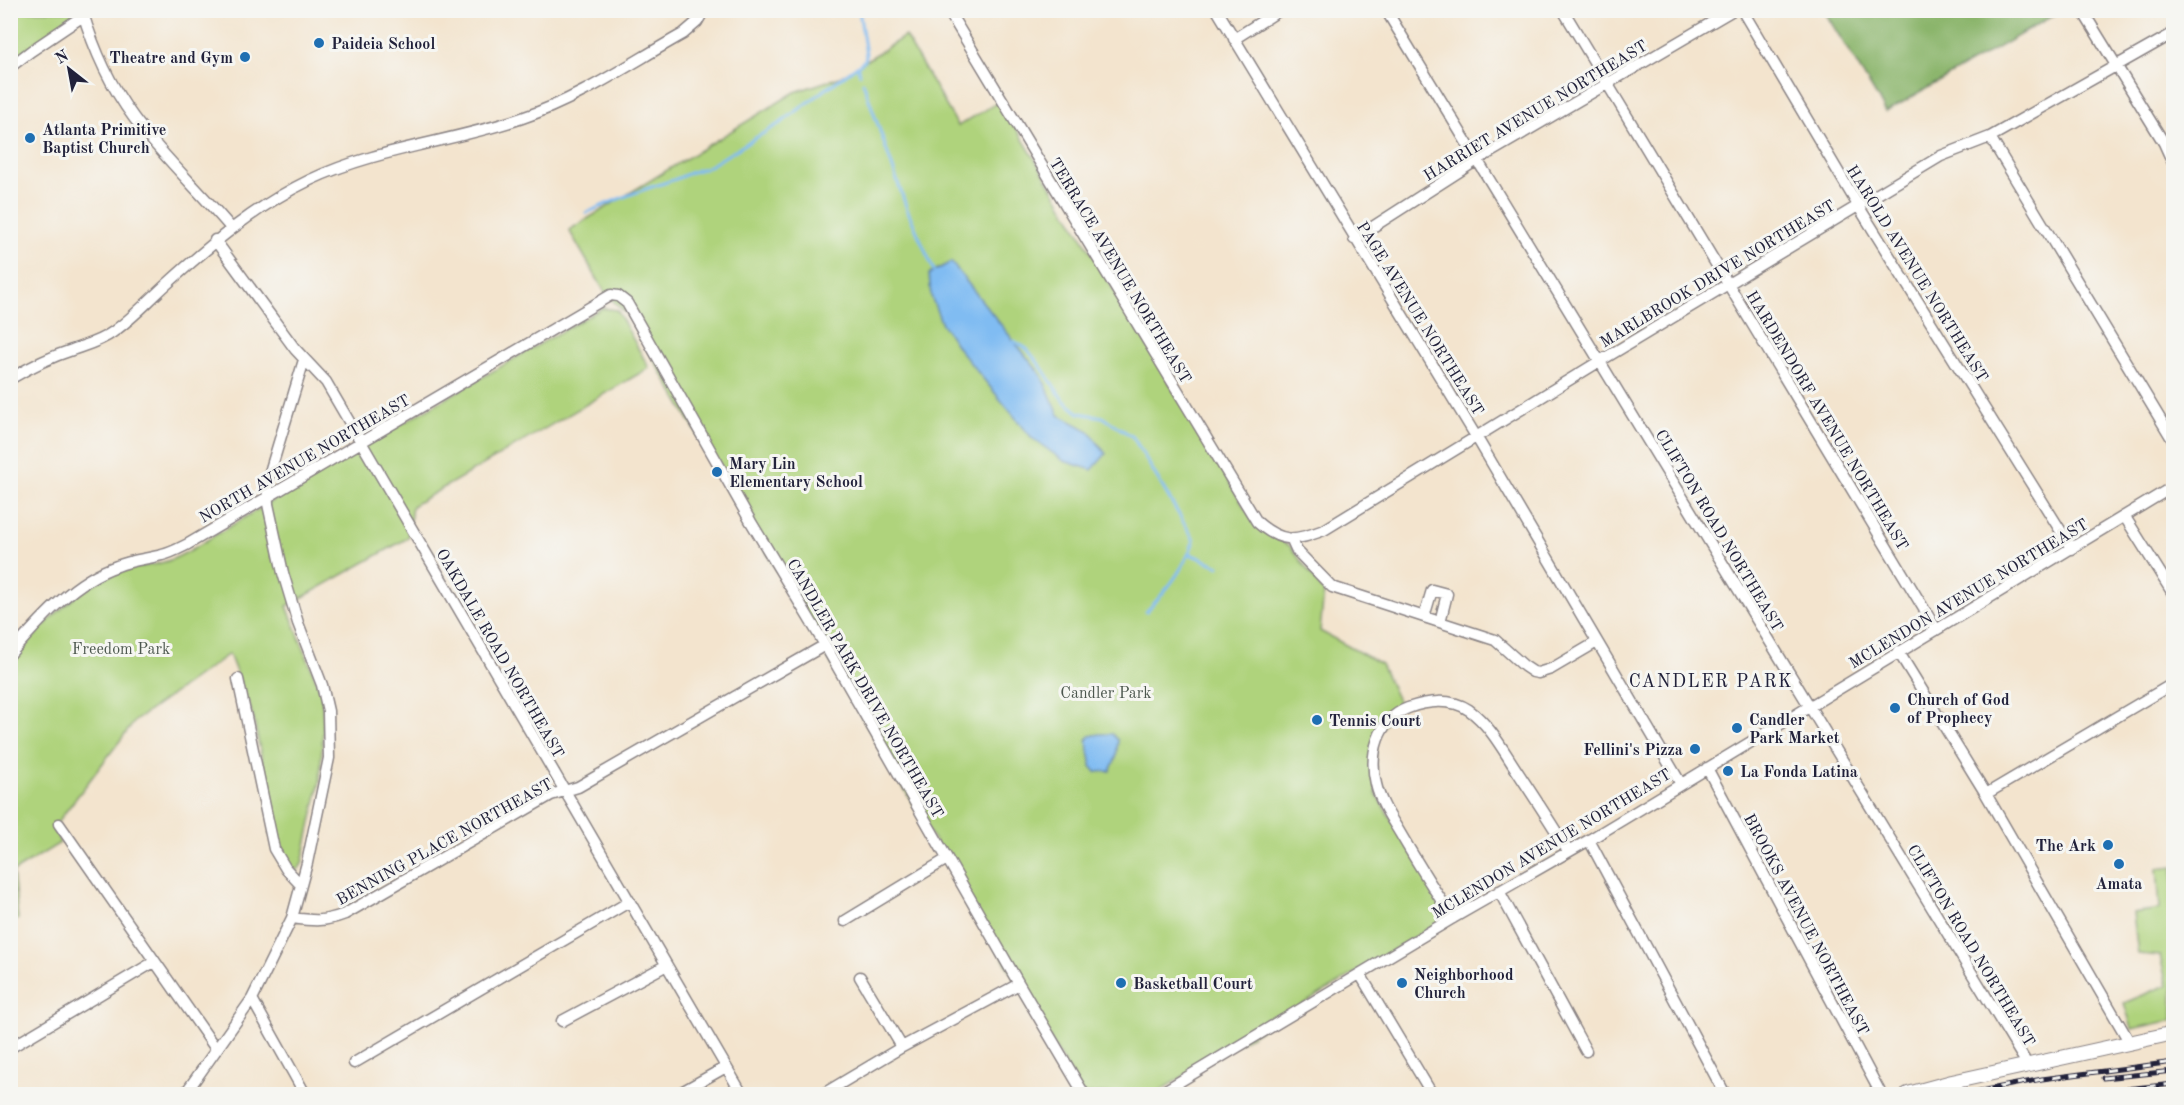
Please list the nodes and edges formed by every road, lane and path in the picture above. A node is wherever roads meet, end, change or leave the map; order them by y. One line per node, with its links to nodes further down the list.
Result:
1 (704, 10): 20 (street)
2 (948, 10): 34 (street, TERRACE AVENUE NORTHEAST)
3 (1217, 10): 12 (street, PAGE AVENUE NORTHEAST)
4 (1280, 10): 12 (street)
5 (1386, 10): 17 (street, CLIFTON ROAD NORTHEAST)
6 (1563, 10): 15 (street, HARDENDORF AVENUE NORTHEAST)
7 (1733, 10): 15 (street, HARRIET AVENUE NORTHEAST)
8 (1742, 10): 19 (street, HAROLD AVENUE NORTHEAST)
9 (2082, 10): 13 (street)
10 (86, 12): 14 (street); 20 (street)
11 (2174, 33): 13 (street, MARLBROOK DRIVE NORTHEAST)
12 (1234, 39): 21 (street, PAGE AVENUE NORTHEAST)
13 (2115, 65): 16 (street, MARLBROOK DRIVE NORTHEAST); 18 (street)
14 (10, 67)
15 (1608, 84): 17 (street, HARRIET AVENUE NORTHEAST); 23 (street, HARDENDORF AVENUE NORTHEAST)
16 (1990, 136): 19 (street, MARLBROOK DRIVE NORTHEAST); 29 (street)
17 (1477, 160): 21 (street, HARRIET AVENUE NORTHEAST); 26 (street, CLIFTON ROAD NORTHEAST)
18 (2174, 165)
19 (1859, 206): 23 (street, MARLBROOK DRIVE NORTHEAST); 35 (street, HAROLD AVENUE NORTHEAST)
20 (231, 228): 22 (street)
21 (1354, 239): 28 (street, PAGE AVENUE NORTHEAST)
22 (215, 240): 25 (street, OAKDALE ROAD NORTHEAST); 27 (street)
23 (1729, 285): 26 (street, MARLBROOK DRIVE NORTHEAST); 39 (street, HARDENDORF AVENUE NORTHEAST)
24 (621, 297): 30 (street, NORTH AVENUE NORTHEAST); 41 (street, CANDLER PARK DRIVE NORTHEAST)
25 (304, 360): 30 (street, OAKDALE ROAD NORTHEAST); 32 (street)
26 (1600, 361): 28 (street, MARLBROOK DRIVE NORTHEAST); 46 (street, CLIFTON ROAD NORTHEAST)
27 (10, 379)
28 (1477, 438): 34 (street, MARLBROOK DRIVE NORTHEAST); 40 (street, PAGE AVENUE NORTHEAST)
29 (2174, 442)
30 (360, 443): 32 (street, NORTH AVENUE NORTHEAST); 49 (street, OAKDALE ROAD NORTHEAST)
31 (2174, 486): 33 (street, MCLENDON AVENUE NORTHEAST)
32 (268, 496): 43 (street, NORTH AVENUE NORTHEAST); 55 (street)
33 (2125, 517): 35 (street, MCLENDON AVENUE NORTHEAST); 36 (street)
34 (1292, 540): 37 (street)
35 (2072, 549): 39 (street, MCLENDON AVENUE NORTHEAST)
36 (2174, 595)
37 (1424, 617): 38 (street); 38 (street)
38 (1440, 622): 40 (street)
39 (1936, 629): 42 (street, MCLENDON AVENUE NORTHEAST)
40 (1597, 642): 48 (street, PAGE AVENUE NORTHEAST)
41 (825, 645): 49 (street, BENNING PLACE NORTHEAST); 54 (street, CANDLER PARK DRIVE NORTHEAST)
42 (1898, 651): 46 (street, MCLENDON AVENUE NORTHEAST); 50 (street)
43 (10, 654)
44 (238, 679): 55 (street)
45 (2174, 683): 50 (street)
46 (1808, 705): 47 (street, MCLENDON AVENUE NORTHEAST); 75 (street, CLIFTON ROAD NORTHEAST)
47 (1707, 768): 48 (street, MCLENDON AVENUE NORTHEAST); 86 (street, BROOKS AVENUE NORTHEAST)
48 (1681, 784): 52 (street, MCLENDON AVENUE NORTHEAST)
49 (565, 791): 57 (street, OAKDALE ROAD NORTHEAST); 58 (street, BENNING PLACE NORTHEAST)
50 (1986, 794): 69 (street)
51 (59, 824): 61 (street)
52 (1589, 840): 53 (street, MCLENDON AVENUE NORTHEAST); 85 (street)
53 (1568, 851): 56 (street, MCLENDON AVENUE NORTHEAST); 59 (street)
54 (947, 859): 60 (street); 65 (street, CANDLER PARK DRIVE NORTHEAST)
55 (300, 884): 58 (street)
56 (1499, 891): 59 (street, MCLENDON AVENUE NORTHEAST); 73 (street)
57 (629, 902): 62 (street, OAKDALE ROAD NORTHEAST); 74 (street)
58 (292, 918): 66 (street)
59 (1453, 918): 63 (street, MCLENDON AVENUE NORTHEAST)
60 (846, 921)
61 (154, 962): 71 (street); 72 (street)
62 (665, 966): 67 (street); 76 (street, OAKDALE ROAD NORTHEAST)
63 (1360, 974): 83 (street, MCLENDON AVENUE NORTHEAST); 84 (street)
64 (860, 977): 70 (street)
65 (1019, 984): 70 (street); 82 (street, CANDLER PARK DRIVE NORTHEAST)
66 (252, 999): 72 (street); 78 (street)
67 (562, 1021)
68 (2174, 1033): 69 (main road)
69 (2130, 1043): 75 (main road)
70 (903, 1047): 81 (street)
71 (10, 1048)
72 (216, 1049): 77 (street)
73 (1586, 1052)
74 (354, 1063)
75 (2027, 1064): 87 (main road)
76 (726, 1067): 79 (street); 80 (street, OAKDALE ROAD NORTHEAST)
77 (185, 1095)
78 (305, 1095)
79 (678, 1095)
80 (742, 1095)
81 (823, 1095)
82 (1084, 1095)
83 (1159, 1095)
84 (1432, 1095)
85 (1725, 1095)
86 (1881, 1095)
87 (1908, 1095)

